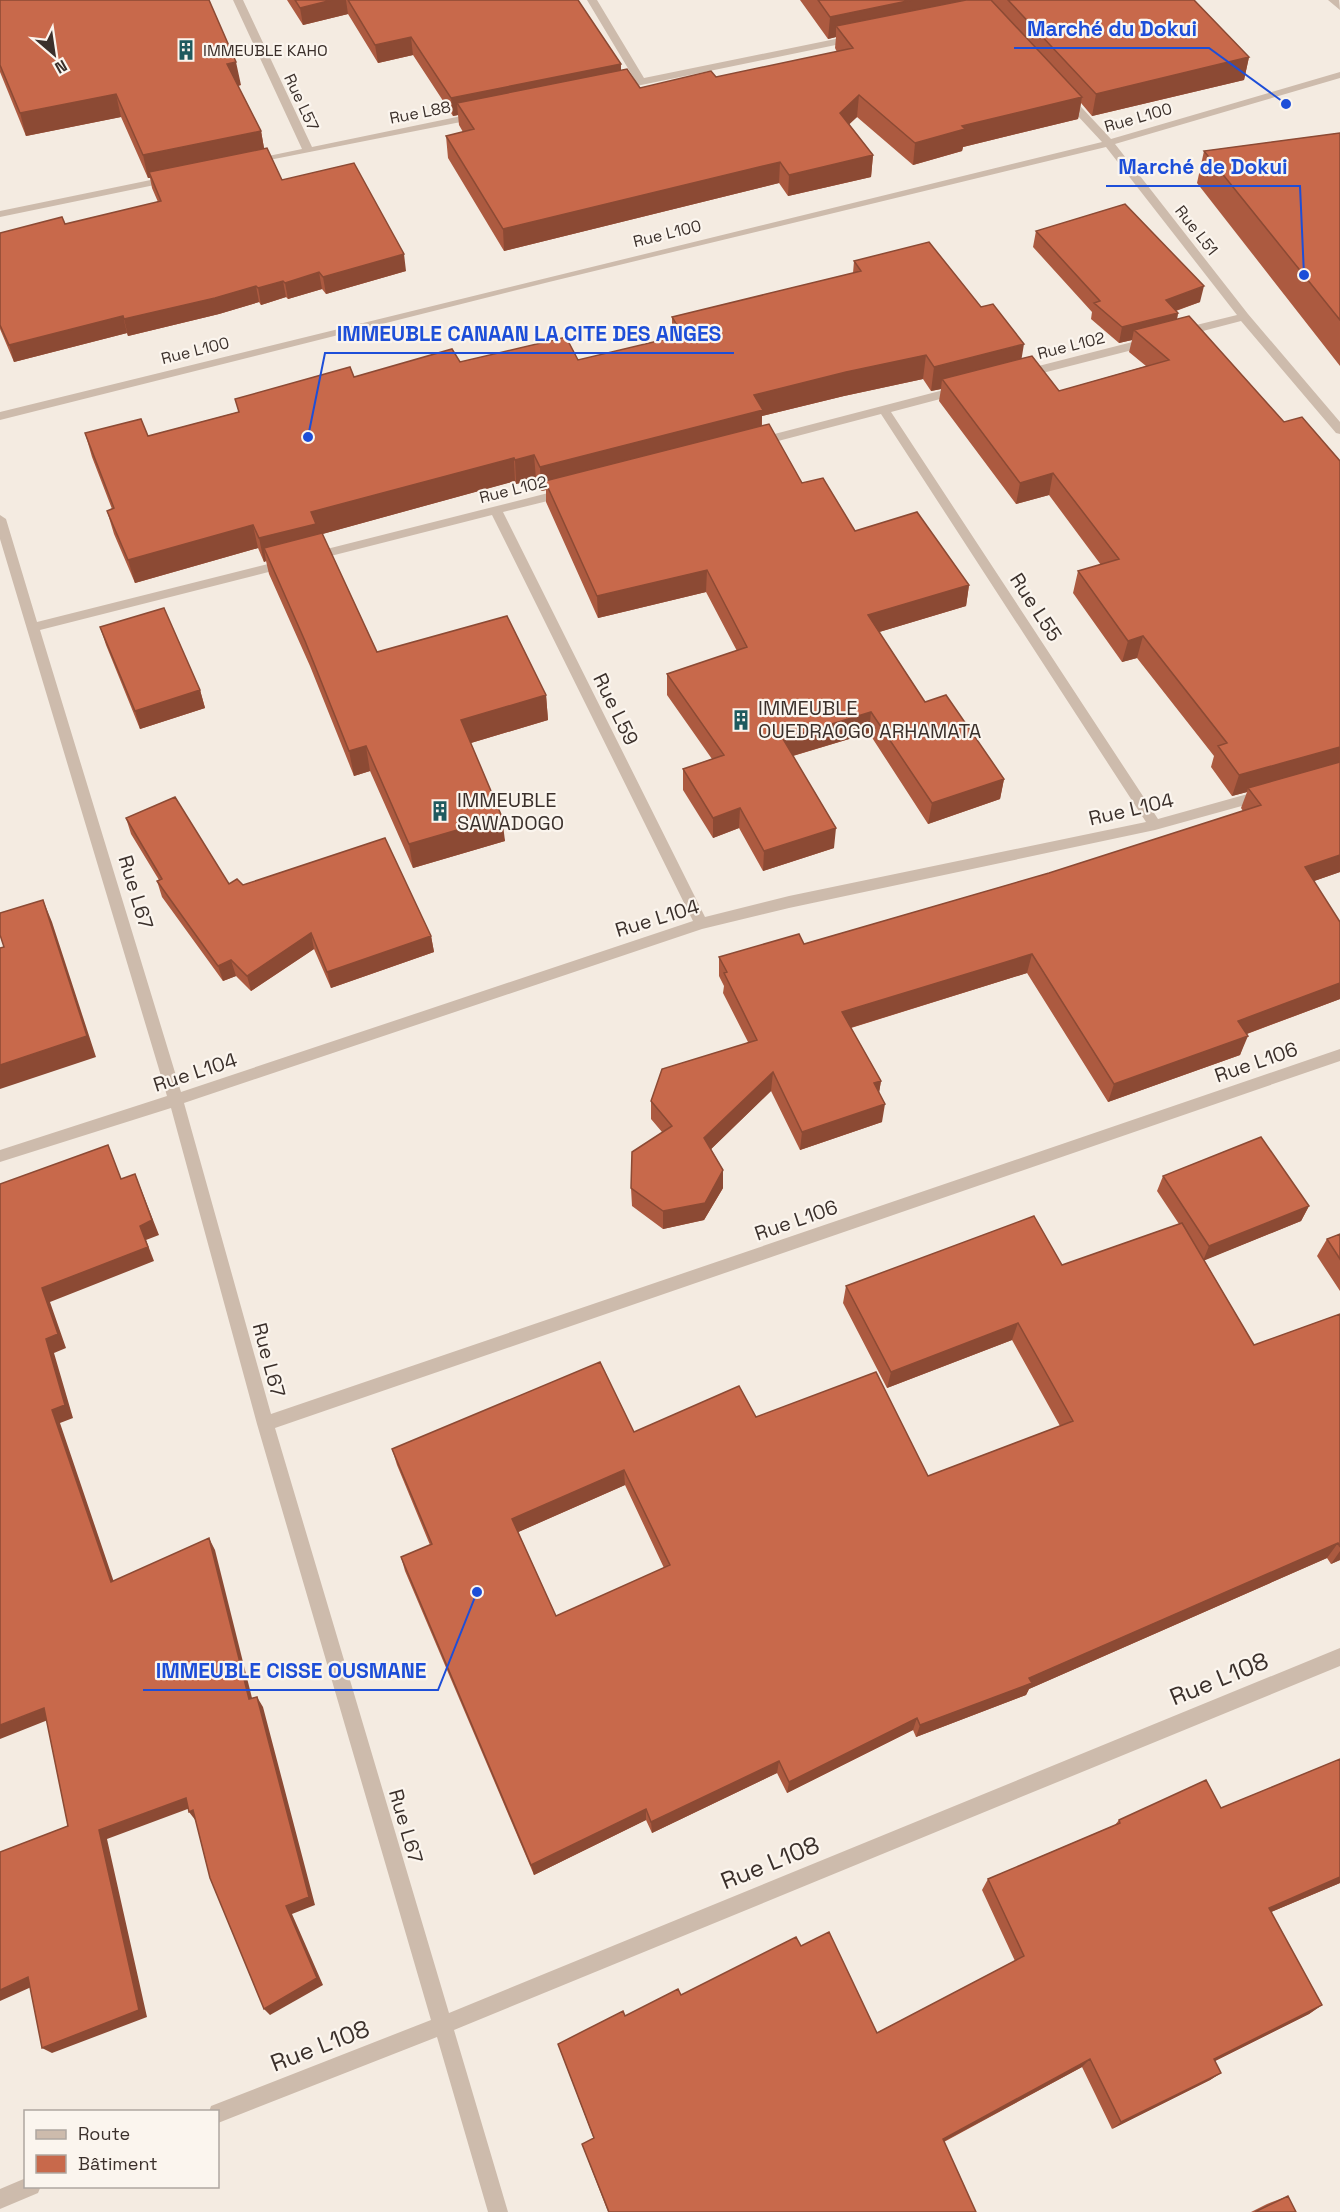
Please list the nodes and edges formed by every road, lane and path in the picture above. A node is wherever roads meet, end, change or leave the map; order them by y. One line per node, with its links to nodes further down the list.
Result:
1 (238, 0): 12 (street, Rue L57)
2 (592, 0): 7 (street)
3 (1333, 0): 4 (street)
4 (1340, 7)
5 (871, 35): 7 (street)
6 (1340, 75): 11 (street, Rue L100)
7 (641, 82): 8 (street)
8 (606, 89)
9 (1060, 91): 11 (street, Rue L51)
10 (492, 113): 12 (street, Rue L88)
11 (1109, 143): 16 (street, Rue L51); 20 (street, Rue L100)
12 (308, 150): 13 (street, Rue L88)
13 (239, 165)
14 (182, 176): 15 (street)
15 (0, 214)
16 (1244, 317): 17 (street, Rue L102); 21 (street, Rue L51)
17 (1008, 378)
18 (974, 387): 19 (street)
19 (884, 410): 22 (street); 28 (street, Rue L55)
20 (0, 416)
21 (1340, 430)
22 (747, 445)
23 (576, 489): 24 (street, Rue L102)
24 (496, 510): 26 (street, Rue L102); 29 (street, Rue L59)
25 (0, 519): 26 (street, Rue L67)
26 (34, 627): 31 (street, Rue L67)
27 (1275, 791): 28 (street, Rue L104)
28 (1155, 825): 29 (street, Rue L104)
29 (701, 924): 31 (street, Rue L104)
30 (1340, 1056): 33 (street, Rue L106)
31 (176, 1100): 32 (street, Rue L104); 33 (street, Rue L67)
32 (0, 1156)
33 (265, 1424): 35 (street, Rue L67)
34 (1340, 1657): 35 (street, Rue L108)
35 (442, 2025): 36 (street, Rue L108); 39 (street, Rue L67)
36 (219, 2113)
37 (28, 2188): 38 (street)
38 (0, 2199)
39 (498, 2212)

